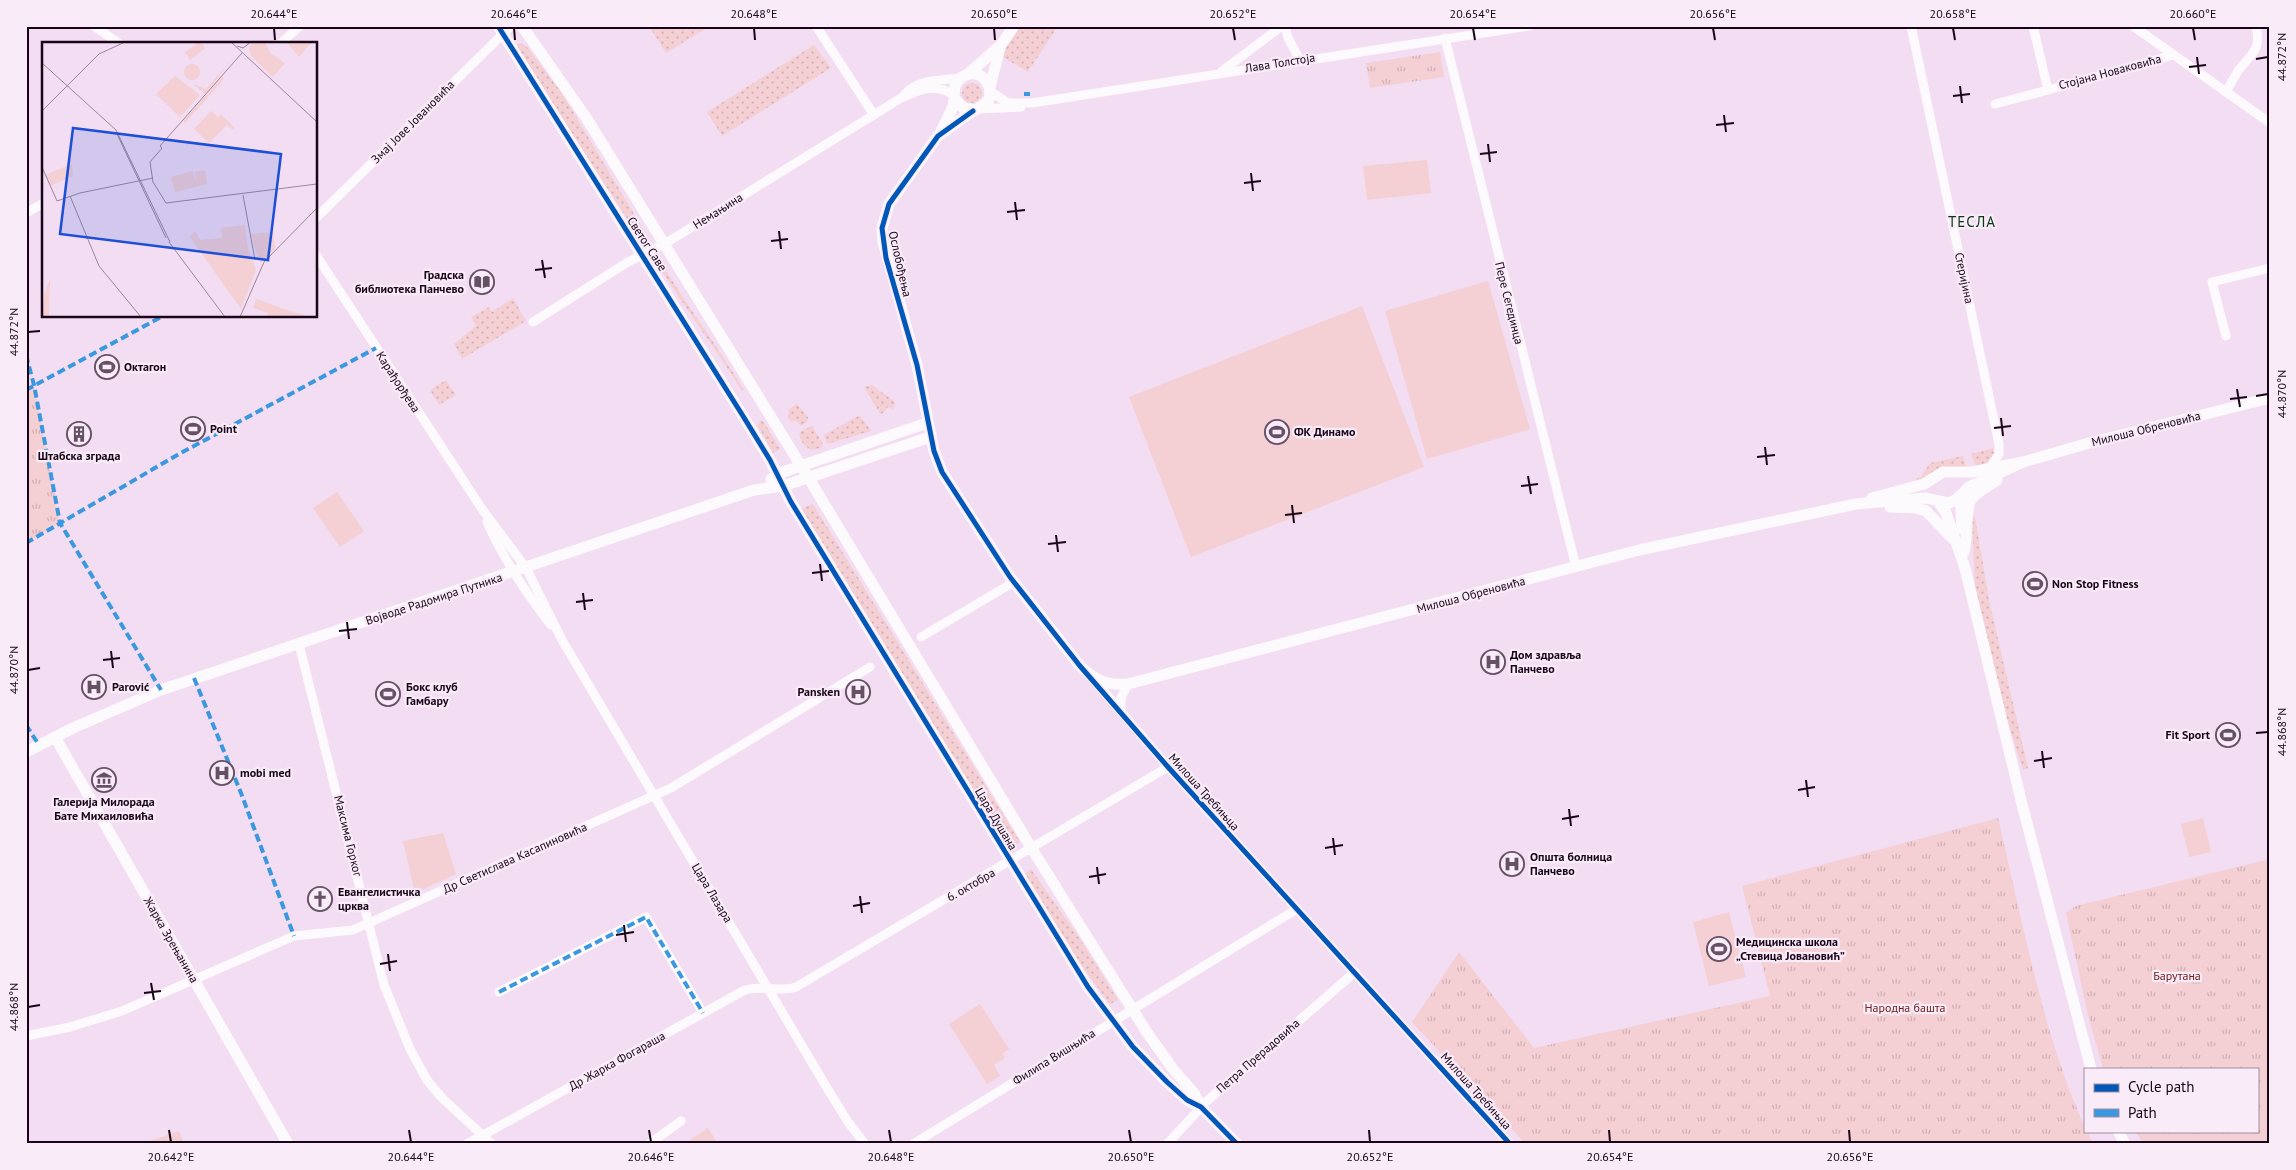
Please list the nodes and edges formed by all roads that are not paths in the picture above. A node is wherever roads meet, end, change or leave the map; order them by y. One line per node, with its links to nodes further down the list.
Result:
1 (94, 26): 14 (street)
2 (300, 26): 15 (street)
3 (522, 26): 35 (street, Светог Саве)
4 (816, 26): 29 (street)
5 (1014, 26): 16 (street)
6 (1284, 26): 18 (street); 19 (street)
7 (1529, 26): 13 (street, Лава Толстоја)
8 (1911, 26): 46 (street, Стеријина)
9 (2033, 26): 22 (street, Стојана Новаковића)
10 (2133, 26): 17 (street)
11 (2256, 26): 23 (street)
12 (504, 29): 34 (street, Змај Јове Јовановића); 36 (street, Светог Саве)
13 (1445, 38): 18 (street, Лава Толстоја); 61 (street, Пере Сегединца)
14 (117, 42)
15 (282, 42)
16 (1002, 44): 20 (street); 21 (street)
17 (2173, 55): 22 (street, Стојана Новаковића); 23 (street)
18 (1300, 60): 19 (street, Лава Толстоја)
19 (1220, 73): 26 (street, Лава Толстоја)
20 (964, 76): 21 (street); 24 (street); 25 (street)
21 (990, 89): 26 (street, Лава Толстоја); 28 (street)
22 (2048, 90): 27 (street, Стојана Новаковића)
23 (2226, 92): 30 (street)
24 (954, 97): 25 (street); 28 (street); 31 (street)
25 (901, 98): 29 (street, Немањина)
26 (1032, 103): 28 (street, Лава Толстоја)
27 (1995, 104)
28 (976, 110): 31 (street, Ослобођења)
29 (874, 115): 35 (street, Немањина)
30 (2270, 123)
31 (938, 136): 42 (street, Ослобођења)
32 (42, 204): 33 (street)
33 (26, 214)
34 (318, 216)
35 (664, 244): 36 (street, Немањина); 45 (street, Светог Саве)
36 (641, 255): 39 (street, Немањина); 49 (street, Светог Саве)
37 (318, 258): 58 (street, Карађорђева)
38 (2270, 268): 40 (street)
39 (533, 322)
40 (2226, 336)
41 (2270, 398): 44 (street, Милоша Обреновића)
42 (927, 423): 43 (street, Милоша Требињца); 45 (street, Војводе Радомира Путника)
43 (930, 437): 50 (street, Војводе Радомира Путника); 65 (street, Милоша Требињца)
44 (2023, 462): 46 (street); 47 (street)
45 (801, 466): 49 (street, Војводе Радомира Путника); 50 (street, Цара Душана)
46 (1990, 469): 48 (street)
47 (2006, 471): 54 (street); 60 (street)
48 (1953, 472): 51 (street); 54 (street)
49 (777, 474): 52 (street, Цара Душана); 53 (street, Војводе Радомира Путника)
50 (808, 477): 52 (street, Војводе Радомира Путника); 77 (street, Цара Душана)
51 (1933, 478): 55 (street); 57 (street)
52 (783, 486): 53 (street, Војводе Радомира Путника); 78 (street, Цара Душана)
53 (760, 488): 62 (street, Војводе Радомира Путника)
54 (1960, 495): 55 (street); 60 (street)
55 (1936, 500): 56 (street); 59 (street)
56 (1874, 503): 57 (street); 59 (street)
57 (1856, 504): 61 (street, Милоша Обреновића)
58 (482, 509): 62 (street, Карађорђева); 64 (street, Карађорђева)
59 (1955, 541): 63 (street)
60 (1964, 552): 63 (street)
61 (1576, 567): 71 (street, Милоша Обреновића)
62 (526, 568): 64 (street, Војводе Радомира Путника); 67 (street, Цара Лазара)
63 (1965, 568): 89 (street)
64 (514, 572): 67 (street, Цара Лазара); 68 (street, Војводе Радомира Путника)
65 (1014, 582): 66 (street); 70 (street, Милоша Требињца)
66 (921, 637)
67 (562, 640): 76 (street, Цара Лазара)
68 (298, 644): 73 (street, Војводе Радомира Путника); 80 (street, Максима Горког)
69 (870, 667): 76 (street, Др Светислава Касапиновића)
70 (1089, 674): 71 (street, Милоша Обреновића); 72 (street, Милоша Требињца)
71 (1128, 684): 72 (street)
72 (1121, 713): 75 (street, Милоша Требињца)
73 (55, 737): 74 (street, Војводе Радомира Путника); 82 (street, Жарка Зрењанина)
74 (26, 752)
75 (1168, 767): 77 (street, 6. октобра); 79 (street, Милоша Требињца)
76 (654, 796): 80 (street, Др Светислава Касапиновића); 83 (street, Цара Лазара)
77 (1032, 849): 78 (street, 6. октобра); 85 (street, Цара Душана)
78 (1011, 862): 83 (street, 6. октобра); 87 (street, Цара Душана)
79 (1298, 909): 81 (street, Милоша Требињца); 85 (street, Филипа Вишњића)
80 (369, 923): 82 (street, Др Светислава Касапиновића); 93 (street, Максима Горког)
81 (1354, 972): 90 (street, Петра Прерадовића); 102 (street, Милоша Требињца)
82 (194, 979): 88 (street, Др Светислава Касапиновића); 94 (street, Жарка Зрењанина)
83 (770, 989): 86 (street, Др Жарка Фогараша); 98 (street, Цара Лазара)
84 (499, 992): 86 (street)
85 (1132, 1010): 87 (street, Филипа Вишњића); 90 (street, Цара Душана)
86 (703, 1013): 93 (street, Др Жарка Фогараша)
87 (1112, 1022): 90 (street, Цара Душана); 99 (street, Филипа Вишњића)
88 (26, 1036)
89 (2091, 1068)
90 (1201, 1107): 100 (street, Петра Прерадовића); 101 (street, Цара Душана)
91 (681, 1121): 97 (street)
92 (2119, 1132): 103 (street)
93 (482, 1135): 95 (street, Др Жарка Фогараша); 96 (street, Максима Горког)
94 (288, 1144)
95 (467, 1144)
96 (492, 1144)
97 (649, 1144)
98 (865, 1144)
99 (913, 1144)
100 (1167, 1144)
101 (1237, 1144)
102 (1510, 1144)
103 (2125, 1144)

